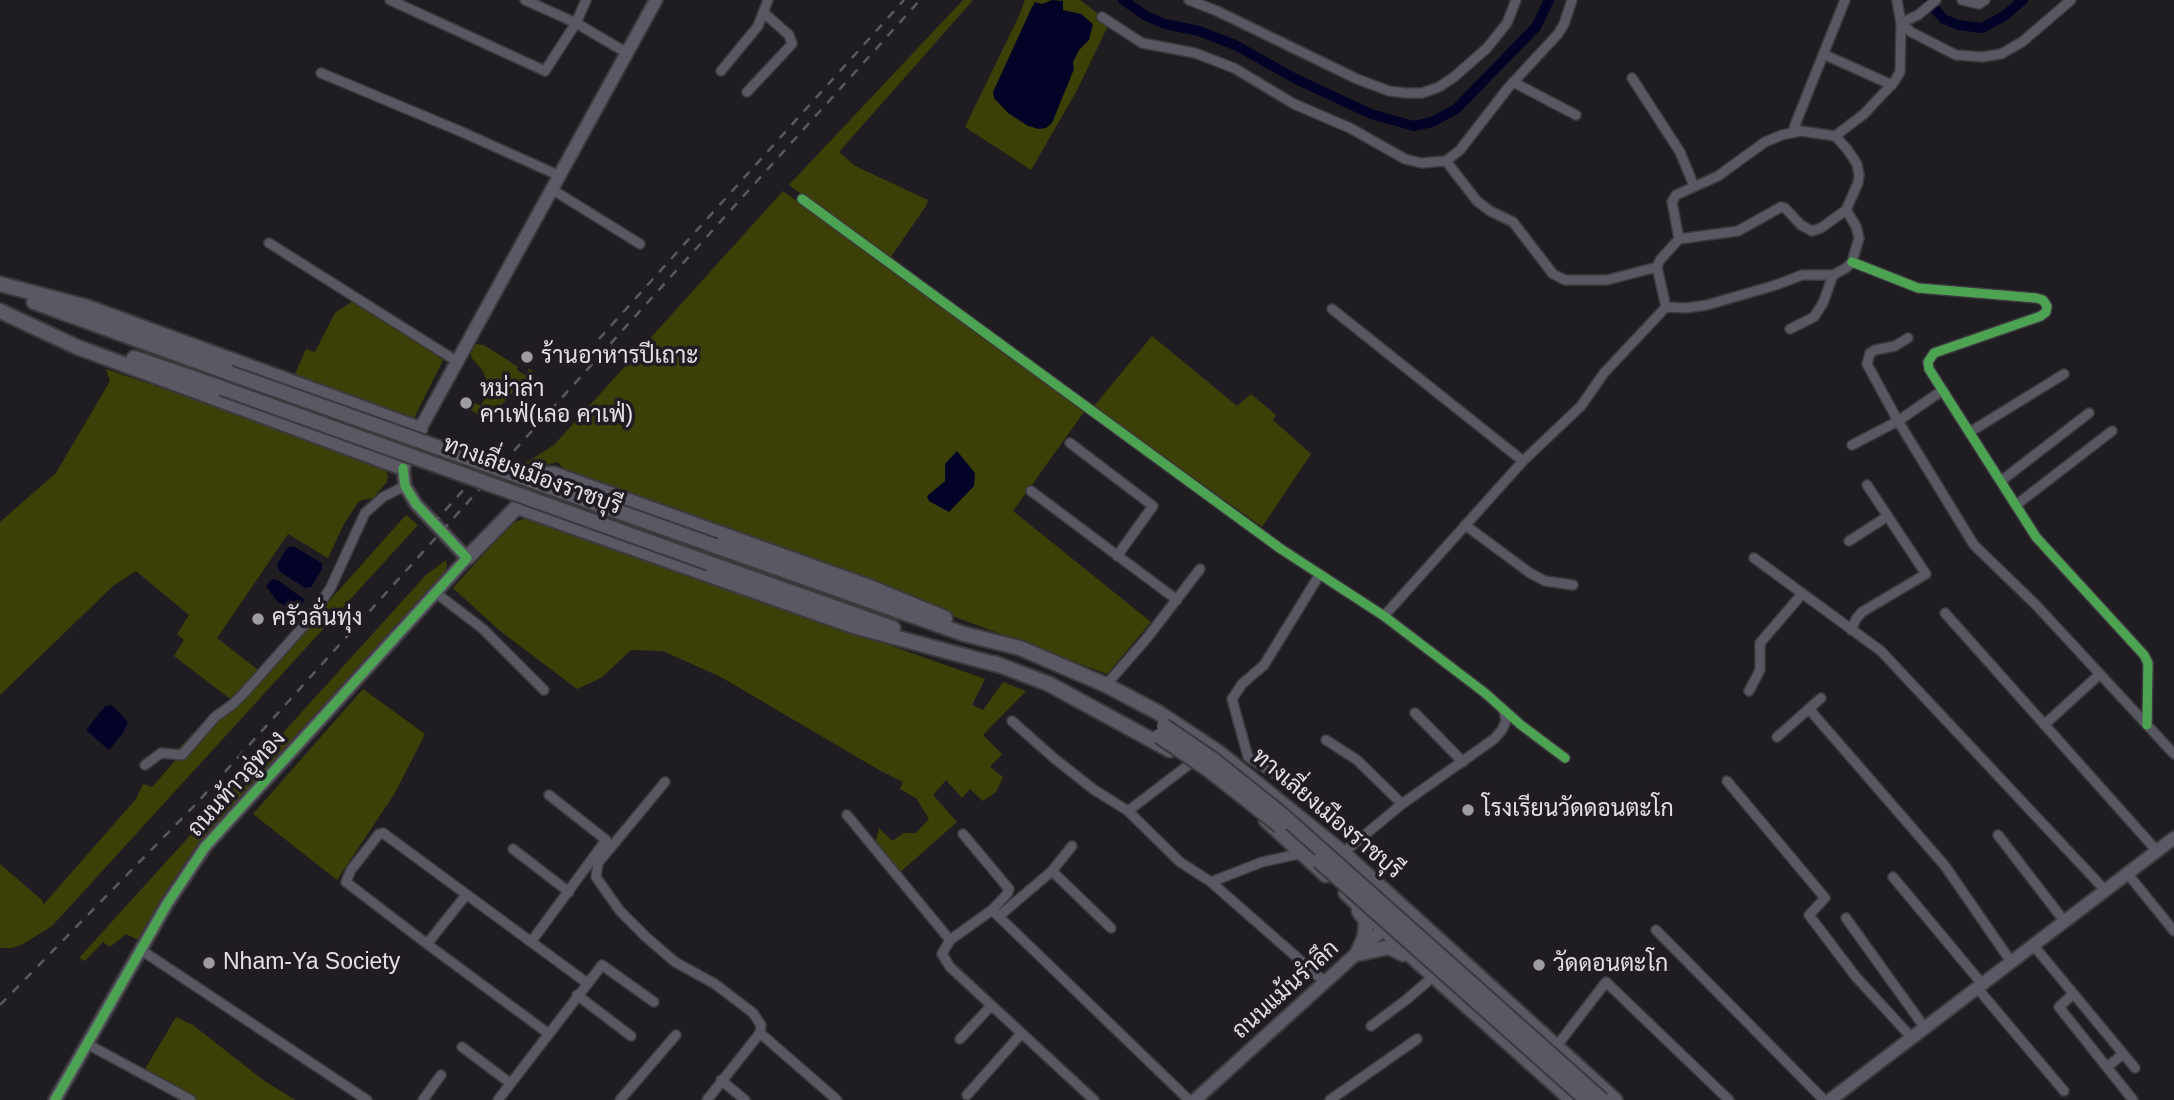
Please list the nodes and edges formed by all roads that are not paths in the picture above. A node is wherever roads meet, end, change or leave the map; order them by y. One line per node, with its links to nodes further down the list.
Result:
1 (390, 0): 17 (street)
2 (526, 0): 17 (street)
3 (586, 0): 17 (street)
4 (656, 0): 19 (street)
5 (768, 0): 15 (street)
6 (1189, 0): 7 (street)
7 (1516, 0)
8 (1572, 0): 24 (street)
9 (1845, 0): 20 (street)
10 (1897, 0): 18 (street)
11 (1936, 0): 18 (street)
12 (1962, 0): 13 (street)
13 (1985, 0)
14 (2071, 0): 18 (street)
15 (764, 13): 21 (street); 26 (street)
16 (1102, 17): 30 (street)
17 (576, 23): 19 (street)
18 (1901, 23): 25 (street)
19 (627, 53): 31 (street)
20 (1823, 54): 25 (street); 28 (street)
21 (721, 71)
22 (321, 73): 31 (street)
23 (1632, 78): 32 (street)
24 (1513, 82): 27 (street); 30 (street)
25 (1892, 85): 29 (street)
26 (747, 92)
27 (1576, 114)
28 (1794, 132): 29 (street); 32 (street)
29 (1835, 136): 35 (street)
30 (1446, 161): 40 (street)
31 (560, 176): 33 (street)
32 (1694, 186): 36 (street)
33 (553, 190): 38 (street); 49 (street)
34 (802, 199): 74 (street)
35 (1846, 211): 36 (street); 39 (street)
36 (1679, 239): 40 (street)
37 (270, 243): 49 (street)
38 (640, 244)
39 (1852, 262): 41 (street); 51 (street)
40 (1657, 267): 44 (street)
41 (1833, 275): 44 (street); 47 (street)
42 (0, 284): 54 (main road)
43 (0, 289): 82 (main road, ทางเลี่ยงเมืองราชบุรี, bridge)
44 (1666, 307): 59 (street)
45 (1332, 309): 59 (street)
46 (0, 311): 60 (main road); 84 (main road, ทางเลี่ยงเมืองราชบุรี, bridge)
47 (1790, 329)
48 (1908, 338): 53 (street)
49 (458, 362): 54 (street)
50 (2064, 374): 56 (street)
51 (1942, 390): 53 (street); 56 (street)
52 (2089, 413): 61 (street)
53 (1898, 421): 58 (street); 85 (street)
54 (420, 429): 60 (street)
55 (2112, 431): 65 (street)
56 (1970, 432): 61 (street)
57 (1070, 443): 70 (street)
58 (1852, 446)
59 (1523, 461): 68 (street)
60 (403, 467): 63 (street)
61 (2001, 481): 65 (street)
62 (1867, 485): 67 (street)
63 (405, 486): 71 (street); 104 (street)
64 (1031, 491): 70 (street)
65 (2016, 505): 96 (street)
66 (517, 507): 71 (main road); 83 (main road); 84 (main road)
67 (1888, 516): 69 (street); 81 (street)
68 (1465, 525): 75 (street); 80 (street)
69 (1849, 541)
70 (1117, 556): 78 (street)
71 (467, 558): 76 (street, ถนนท้าวอู่ทอง)
72 (1754, 558): 77 (street)
73 (1200, 569): 78 (street)
74 (1320, 574): 80 (street); 114 (street)
75 (1573, 585)
76 (436, 593): 88 (street); 140 (street, ถนนท้าวอู่ทอง)
77 (1801, 594): 81 (street); 89 (street)
78 (1177, 600): 87 (street)
79 (1945, 613): 95 (street)
80 (1384, 616): 92 (street)
81 (1851, 630): 124 (street)
82 (964, 634): 83 (main road, ทางเลี่ยงเมืองราชบุรี); 97 (main road, ทางเลี่ยงเมืองราชบุรี)
83 (1020, 648): 87 (main road, ทางเลี่ยงเมืองราชบุรี)
84 (1002, 666): 86 (main road, ทางเลี่ยงเมืองราชบุรี)
85 (2100, 674): 95 (street); 96 (street)
86 (1049, 684): 97 (main road, ทางเลี่ยงเมืองราชบุรี); 103 (main road, ทางเลี่ยงเมืองราชบุรี)
87 (1106, 685): 119 (main road, ทางเลี่ยงเมืองราชบุรี)
88 (544, 690)
89 (1749, 691)
90 (1821, 698): 91 (street)
91 (1809, 709): 98 (street); 143 (street)
92 (1504, 711): 101 (street); 102 (street)
93 (1415, 713): 102 (street)
94 (1012, 721): 109 (street)
95 (2044, 725): 117 (street)
96 (2147, 725): 100 (street)
97 (1161, 731): 187 (main road, ทางเลี่ยงเมืองราชบุรี, bridge); 188 (main road, ทางเลี่ยงเมืองราชบุรี, bridge)
98 (1777, 737)
99 (1326, 740): 108 (street)
100 (2174, 754)
101 (1565, 758)
102 (1463, 762): 108 (street)
103 (1191, 763): 109 (street); 118 (main road, ทางเลี่ยงเมืองราชบุรี)
104 (145, 765)
105 (1727, 781): 159 (street)
106 (665, 782): 154 (street)
107 (549, 795): 125 (street)
108 (1402, 804): 114 (street)
109 (1128, 811): 123 (street)
110 (847, 815): 136 (street)
111 (963, 834): 129 (street)
112 (1998, 835): 131 (street)
113 (2174, 838): 117 (street)
114 (1358, 840): 119 (street)
115 (1072, 846): 120 (street)
116 (513, 849): 125 (street)
117 (2157, 850): 121 (street)
118 (1303, 853): 123 (street); 126 (main road, ทางเลี่ยงเมืองราชบุรี)
119 (1343, 853): 128 (main road, ทางเลี่ยงเมืองราชบุรี)
120 (1052, 871): 129 (street); 132 (street)
121 (2127, 873): 124 (street); 135 (street)
122 (1893, 877): 147 (street)
123 (1210, 882): 145 (street)
124 (2105, 890): 131 (street)
125 (569, 891): 137 (street)
126 (1345, 893): 133 (main road, ทางเลี่ยงเมืองราชบุรี); 141 (main road)
127 (466, 895): 137 (street); 138 (street); 138 (street)
128 (1405, 910): 133 (street, ถนนแม้นรำลึก); 164 (main road, ทางเลี่ยงเมืองราชบุรี)
129 (996, 913): 136 (street); 183 (street)
130 (1846, 918): 153 (street)
131 (2065, 922): 139 (street)
132 (1111, 928)
133 (1383, 929): 141 (street, ถนนแม้นรำลึก); 142 (main road, ทางเลี่ยงเมืองราชบุรี)
134 (1656, 930): 191 (street)
135 (2174, 931)
136 (950, 940): 151 (street)
137 (531, 942): 146 (street)
138 (427, 944): 155 (street)
139 (2034, 946): 143 (street); 148 (street)
140 (141, 950): 162 (street, ถนนท้าวอู่ทอง); 175 (street)
141 (1357, 954): 142 (main road); 145 (street, ถนนแม้นรำลึก)
142 (1417, 961): 144 (main road, ทางเลี่ยงเมืองราชบุรี)
143 (2012, 963): 147 (street)
144 (1434, 976): 152 (street); 186 (main road, ทางเลี่ยงเมืองราชบุรี)
145 (1325, 982): 184 (street, ถนนแม้นรำลึก)
146 (587, 983): 149 (street); 150 (street)
147 (1981, 987): 153 (street); 171 (street)
148 (2073, 994): 165 (street); 166 (street)
149 (578, 995): 155 (street); 158 (street)
150 (653, 1002)
151 (991, 1006): 156 (street); 160 (street)
152 (1371, 1026)
153 (1925, 1028): 159 (street)
154 (760, 1033): 169 (street); 181 (street)
155 (549, 1034): 170 (street)
156 (1021, 1034): 172 (street); 182 (street)
157 (677, 1035): 178 (street)
158 (631, 1036)
159 (1912, 1038): 192 (street)
160 (960, 1039)
161 (1417, 1039): 185 (street)
162 (87, 1044): 173 (street, ถนนท้าวอู่ทอง); 174 (street)
163 (462, 1047): 170 (street)
164 (1556, 1047): 189 (main road, ทางเลี่ยงเมืองราชบุรี); 190 (street)
165 (2123, 1054): 166 (street); 167 (street)
166 (2107, 1067): 193 (street)
167 (2135, 1068)
168 (441, 1075): 176 (street)
169 (721, 1080): 179 (street); 180 (street)
170 (510, 1083): 177 (street)
171 (2064, 1091)
172 (967, 1095)
173 (55, 1100)
174 (191, 1100)
175 (367, 1100)
176 (424, 1100)
177 (498, 1100)
178 (620, 1100)
179 (707, 1100)
180 (745, 1100)
181 (837, 1100)
182 (1094, 1100)
183 (1189, 1100)
184 (1195, 1100)
185 (1330, 1100)
186 (1572, 1100)
187 (1587, 1100)
188 (1602, 1100)
189 (1615, 1100)
190 (1729, 1100)
191 (1824, 1100)
192 (1830, 1100)
193 (2133, 1100)

